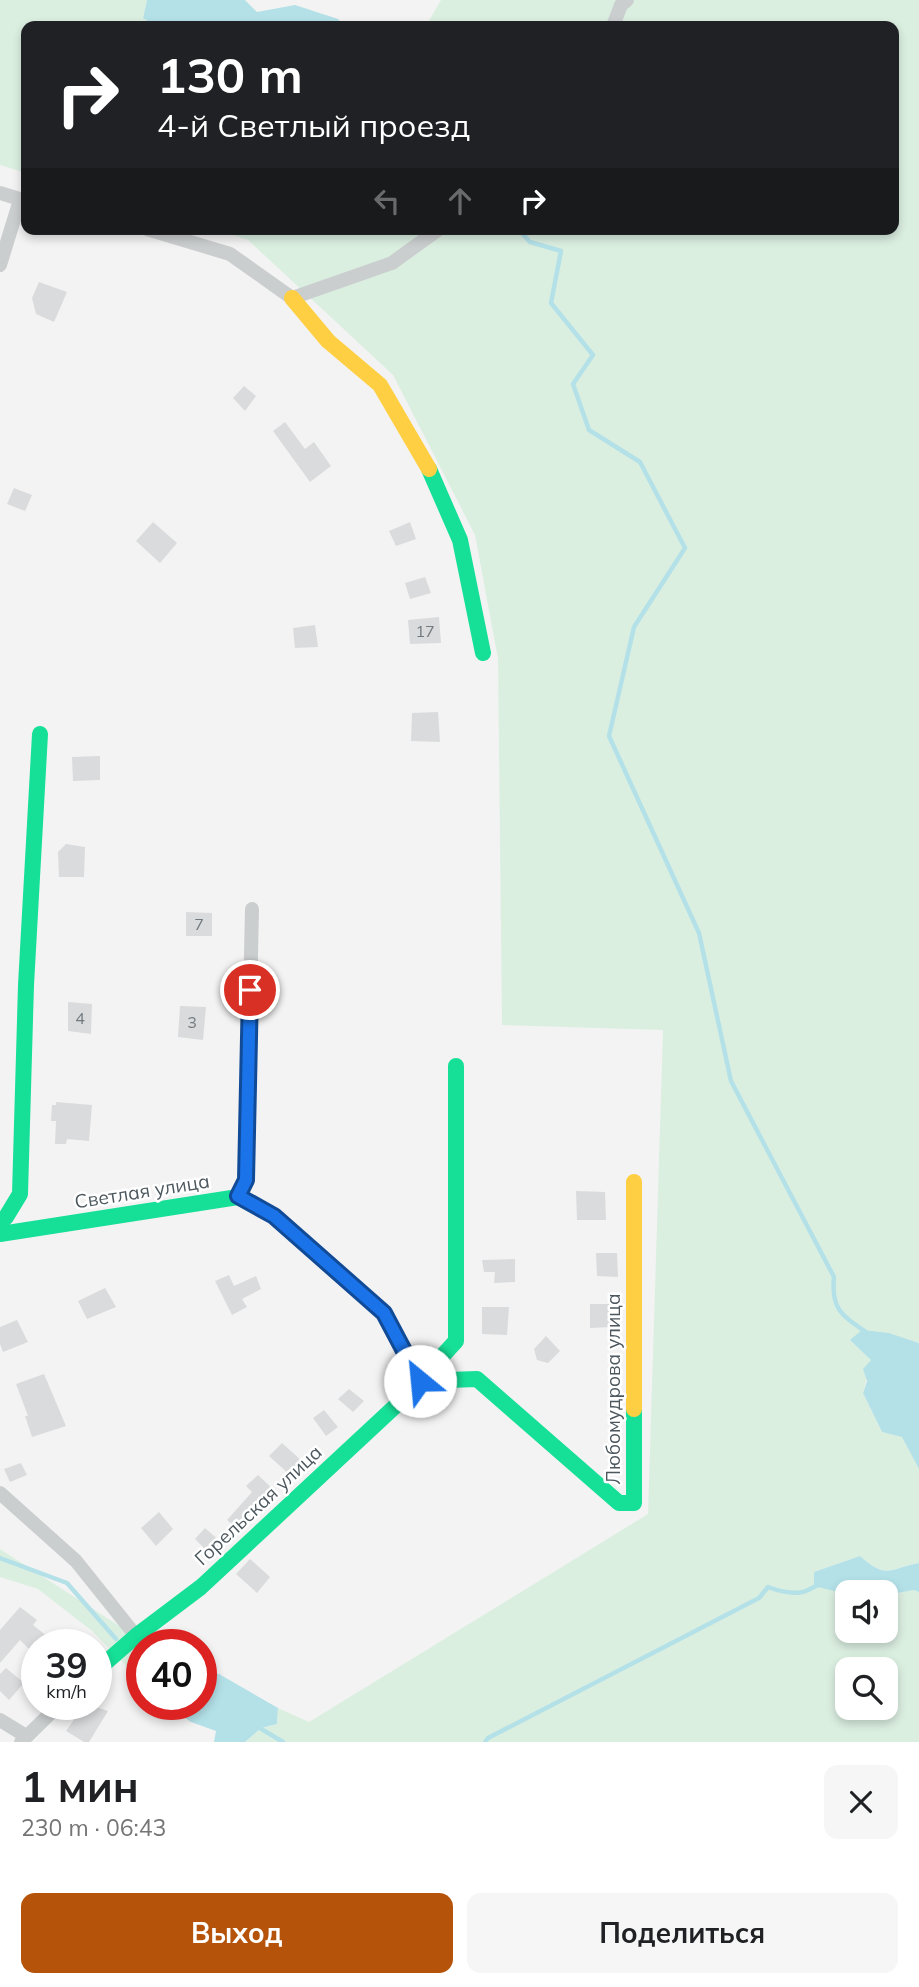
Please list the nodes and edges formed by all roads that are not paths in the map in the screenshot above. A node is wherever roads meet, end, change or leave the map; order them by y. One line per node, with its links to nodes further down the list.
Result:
1 (627, 0): 2 (street)
2 (615, 21)
3 (0, 193): 4 (street)
4 (21, 200)
5 (21, 207): 8 (street)
6 (167, 235): 9 (street)
7 (431, 235): 9 (street)
8 (0, 265)
9 (292, 298): 10 (street)
10 (482, 653)
11 (40, 734): 16 (street)
12 (251, 909): 15 (street)
13 (456, 1066): 18 (street, Горельская улица)
14 (634, 1182): 18 (street, Любомудрова улица)
15 (238, 1196): 17 (street, Светлая улица); 18 (street, Светлая улица)
16 (0, 1222)
17 (0, 1234)
18 (420, 1381): 21 (street, Горельская улица)
19 (0, 1493): 20 (street)
20 (130, 1629)
21 (145, 1629)
22 (126, 1645): 23 (street, Горельская улица)
23 (112, 1657)
24 (0, 1720): 26 (street)
25 (43, 1720): 26 (street)
26 (23, 1739)

